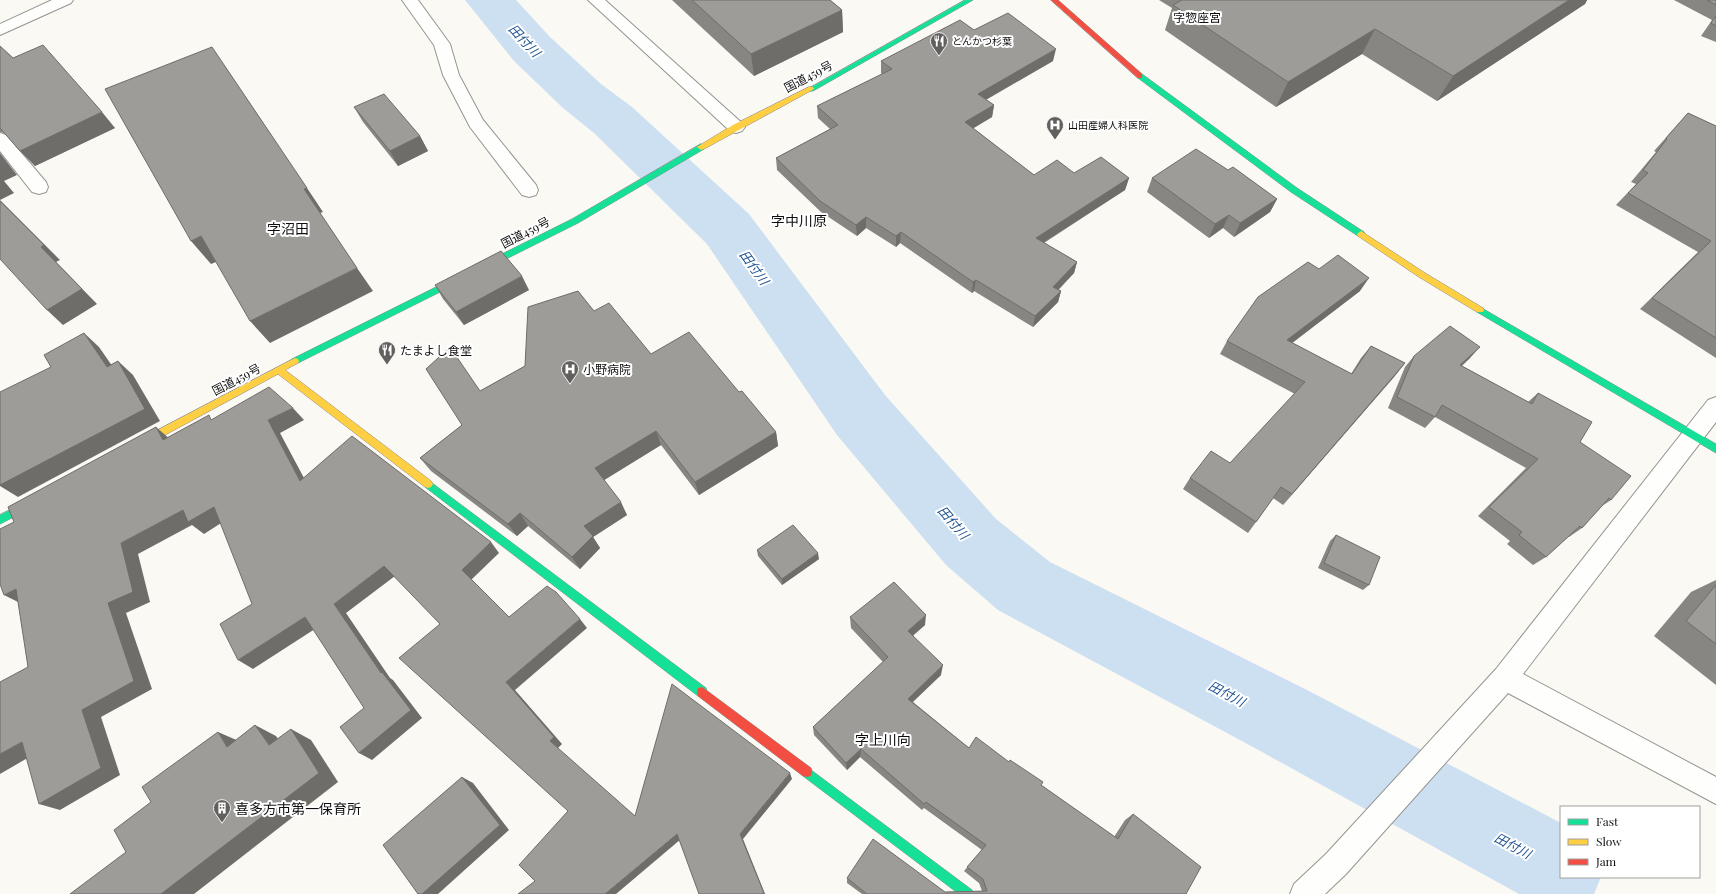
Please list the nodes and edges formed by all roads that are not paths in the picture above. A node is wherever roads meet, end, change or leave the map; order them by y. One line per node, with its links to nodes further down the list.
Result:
1 (66, 0): 6 (street)
2 (410, 0): 10 (street)
3 (596, 0): 7 (street)
4 (970, 0): 7 (main road, 国道459号)
5 (1054, 0): 13 (main road)
6 (0, 30)
7 (736, 127): 11 (main road, 国道459号)
8 (0, 139): 9 (street)
9 (39, 187)
10 (529, 190)
11 (278, 370): 15 (main road, 国道459号); 20 (main road)
12 (1716, 406): 13 (street)
13 (1692, 435): 14 (main road); 18 (street)
14 (1716, 449)
15 (125, 452)
16 (49, 494): 17 (main road)
17 (0, 520)
18 (1505, 678): 19 (street); 21 (street)
19 (1716, 791)
20 (968, 894)
21 (1304, 894)

